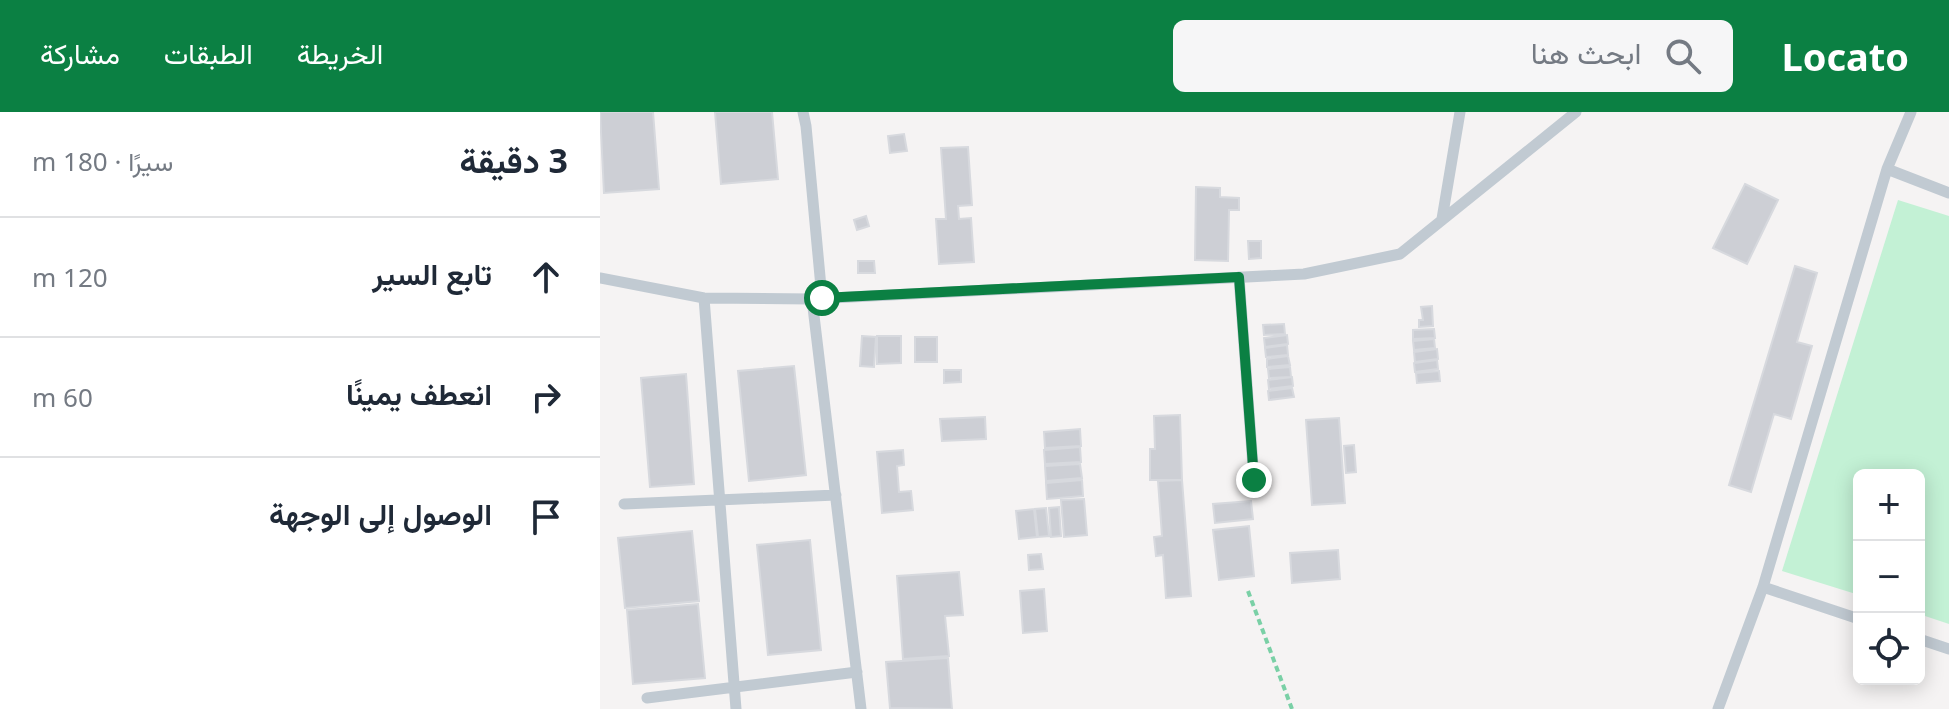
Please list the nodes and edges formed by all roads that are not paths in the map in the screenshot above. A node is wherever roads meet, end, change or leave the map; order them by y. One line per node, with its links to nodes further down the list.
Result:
1 (803, 112): 11 (lane)
2 (1460, 112): 7 (lane)
3 (1576, 112): 7 (lane)
4 (1911, 112): 5 (lane)
5 (1887, 169): 6 (lane); 16 (lane)
6 (1949, 193)
7 (1442, 219): 8 (lane)
8 (1239, 277): 11 (lane); 12 (lane)
9 (600, 278): 10 (lane)
10 (704, 298): 11 (lane); 14 (lane)
11 (817, 299): 13 (lane)
12 (1254, 480)
13 (836, 495): 14 (lane); 20 (lane)
14 (720, 500): 15 (lane); 21 (lane)
15 (624, 504)
16 (1763, 587): 17 (lane); 25 (lane)
17 (1853, 617)
18 (1925, 641): 19 (lane)
19 (1949, 649)
20 (857, 672): 21 (lane); 24 (lane)
21 (734, 687): 22 (lane); 23 (lane)
22 (647, 698)
23 (736, 709)
24 (861, 709)
25 (1718, 709)

